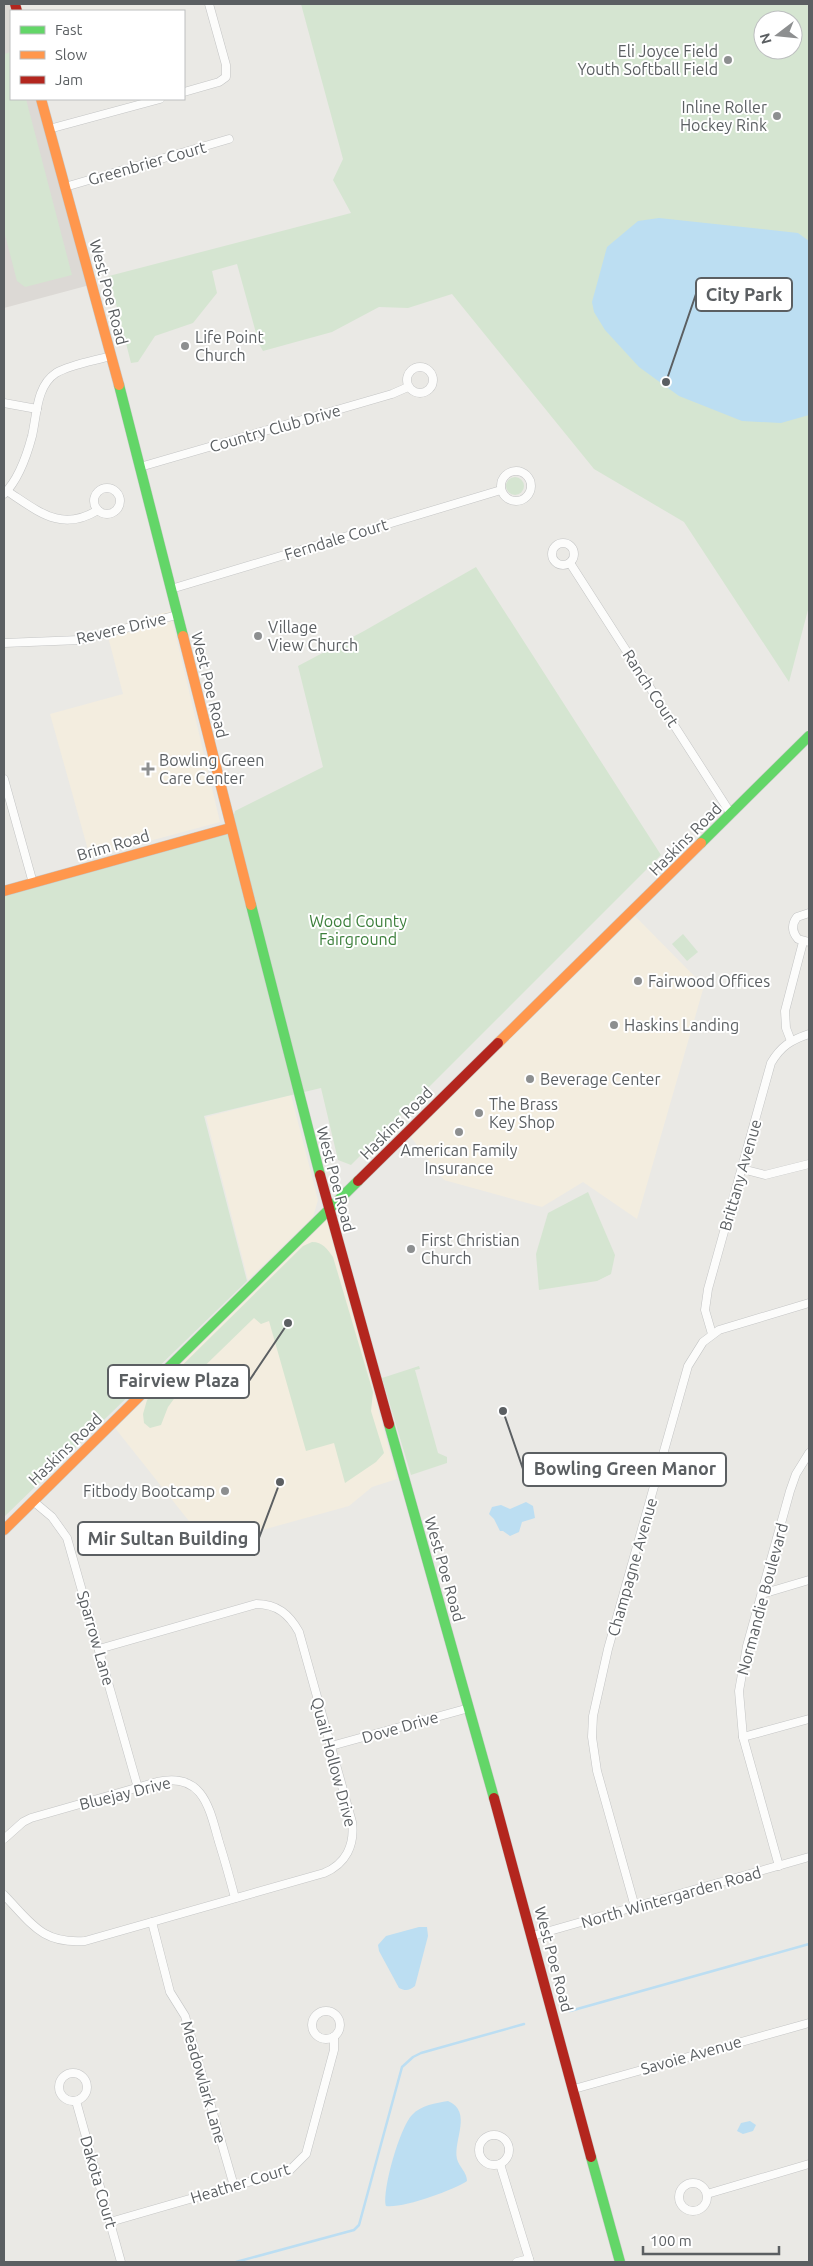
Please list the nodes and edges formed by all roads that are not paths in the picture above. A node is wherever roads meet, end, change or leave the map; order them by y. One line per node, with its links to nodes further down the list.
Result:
1 (209, 4): 2 (street)
2 (185, 92)
3 (41, 100): 5 (main road, West Poe Road)
4 (156, 100): 5 (street)
5 (49, 129): 7 (main road, West Poe Road)
6 (229, 139): 7 (street, Greenbrier Court)
7 (65, 187): 8 (main road, West Poe Road)
8 (111, 356): 11 (street); 12 (main road, West Poe Road)
9 (408, 387): 12 (street, Country Club Drive)
10 (4, 403): 11 (street)
11 (37, 408): 14 (street)
12 (140, 467): 17 (main road, West Poe Road)
13 (501, 490): 17 (street, Ferndale Court)
14 (6, 492): 15 (street)
15 (98, 510)
16 (570, 563): 22 (street, Ranch Court)
17 (171, 589): 18 (main road, West Poe Road)
18 (177, 615): 19 (street, Revere Drive); 23 (main road, West Poe Road)
19 (4, 643)
20 (809, 736): 22 (main road, Haskins Road)
21 (4, 779): 24 (street)
22 (731, 814): 32 (main road, Haskins Road)
23 (230, 828): 24 (main road, Brim Road); 32 (main road, West Poe Road)
24 (33, 883): 25 (main road, Brim Road)
25 (4, 891)
26 (809, 914): 27 (street)
27 (806, 942): 29 (street)
28 (809, 1034): 29 (street, Brittany Avenue)
29 (791, 1041): 31 (street, Brittany Avenue)
30 (809, 1164): 31 (street)
31 (742, 1169): 34 (street, Brittany Avenue)
32 (329, 1212): 36 (main road, Haskins Road); 41 (main road, West Poe Road)
33 (809, 1304): 34 (street, Champagne Avenue)
34 (712, 1334): 51 (street, Champagne Avenue)
35 (809, 1453): 39 (street, Normandie Boulevard)
36 (33, 1501): 37 (main road, Haskins Road); 40 (street, Sparrow Lane)
37 (4, 1530)
38 (809, 1580): 39 (street)
39 (762, 1594): 43 (street, Normandie Boulevard)
40 (99, 1648): 44 (street, Quail Hollow Drive); 45 (street, Sparrow Lane)
41 (469, 1708): 44 (street, Dove Drive); 53 (main road, West Poe Road)
42 (809, 1719): 43 (street)
43 (743, 1738): 48 (street, Normandie Boulevard)
44 (331, 1746): 50 (street, Quail Hollow Drive)
45 (138, 1788): 46 (street, Bluejay Drive); 50 (street, Bluejay Drive)
46 (4, 1839)
47 (809, 1857): 48 (street, North Wintergarden Road)
48 (779, 1866): 51 (street, North Wintergarden Road)
49 (4, 1895): 52 (street, Quail Hollow Drive)
50 (235, 1898): 52 (street, Quail Hollow Drive)
51 (635, 1907): 53 (street, North Wintergarden Road)
52 (152, 1922): 60 (street, Meadowlark Lane)
53 (532, 1936): 56 (main road, West Poe Road)
54 (809, 2022): 56 (street, Savoie Avenue)
55 (334, 2037): 60 (street, Heather Court)
56 (574, 2089): 66 (main road, West Poe Road)
57 (76, 2101): 62 (street, Dakota Court)
58 (500, 2164): 63 (street)
59 (809, 2164): 61 (street)
60 (234, 2186): 62 (street, Heather Court)
61 (707, 2194)
62 (110, 2222): 64 (street, Dakota Court)
63 (529, 2261): 65 (street)
64 (121, 2262)
65 (517, 2262)
66 (620, 2262)

